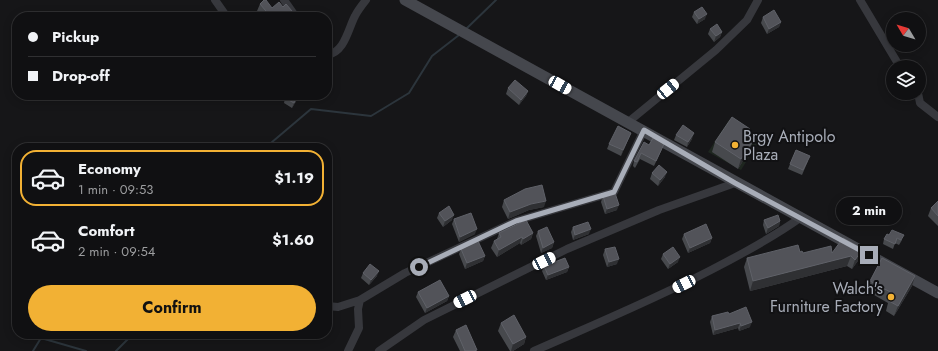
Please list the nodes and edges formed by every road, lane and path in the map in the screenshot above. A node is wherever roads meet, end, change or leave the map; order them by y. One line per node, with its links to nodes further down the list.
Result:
1 (215, 0): 7 (street)
2 (284, 0): 8 (street)
3 (366, 0): 9 (street)
4 (405, 0): 13 (main road)
5 (758, 0): 13 (street)
6 (860, 0): 10 (street)
7 (223, 12)
8 (292, 12)
9 (332, 54)
10 (896, 60)
11 (919, 100): 12 (street)
12 (938, 118)
13 (627, 123): 14 (main road)
14 (644, 130): 15 (main road); 18 (street)
15 (735, 183): 16 (main road); 21 (street)
16 (800, 218): 17 (main road); 22 (street)
17 (938, 293)
18 (360, 300): 19 (street); 20 (street)
19 (332, 306)
20 (348, 351)
21 (379, 351)
22 (534, 351)

